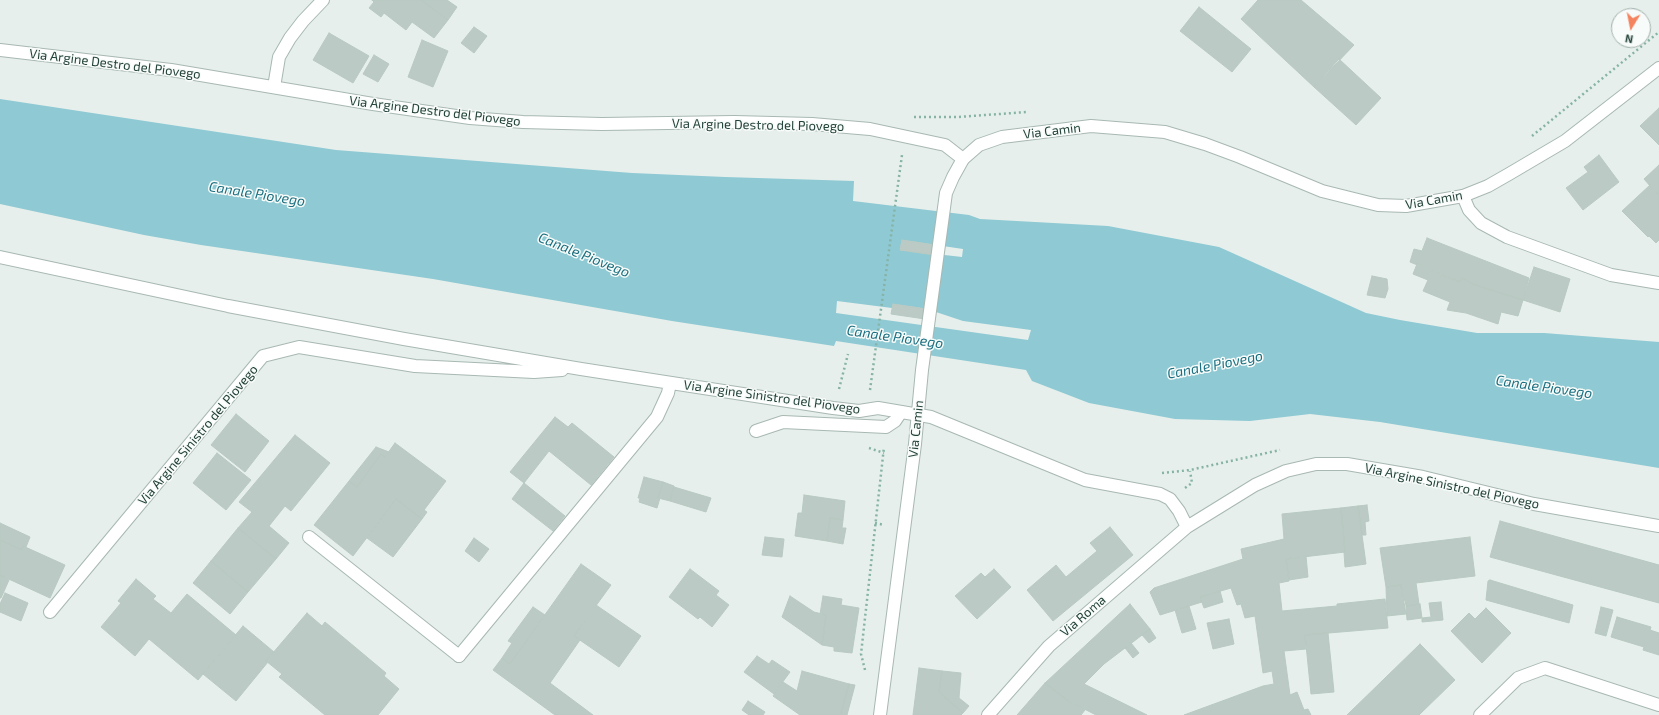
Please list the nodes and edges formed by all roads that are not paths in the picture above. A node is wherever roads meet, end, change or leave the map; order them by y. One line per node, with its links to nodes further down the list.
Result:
1 (323, 0): 4 (street)
2 (0, 50): 4 (street, Via Argine Destro del Piovego)
3 (1659, 68): 6 (street, Via Camin)
4 (274, 87): 5 (street, Via Argine Destro del Piovego)
5 (963, 159): 6 (street, Via Camin); 12 (street, Via Camin)
6 (1463, 196): 8 (street)
7 (0, 257): 9 (street, Via Argine Sinistro del Piovego)
8 (1659, 283)
9 (581, 369): 10 (street, Via Argine Sinistro del Piovego); 17 (street, Via Argine Sinistro del Piovego)
10 (670, 383): 11 (street, Via Argine Sinistro del Piovego); 16 (street, Via Argine Sinistro del Piovego)
11 (901, 412): 12 (street, Via Argine Sinistro del Piovego); 13 (street)
12 (918, 414): 15 (street, Via Argine Sinistro del Piovego); 19 (street, Via Camin)
13 (756, 431)
14 (1659, 526): 15 (street, Via Argine Sinistro del Piovego)
15 (1187, 527): 20 (street, Via Roma)
16 (309, 537)
17 (50, 612)
18 (1659, 705): 21 (street)
19 (880, 715)
20 (988, 715)
21 (1480, 715)

